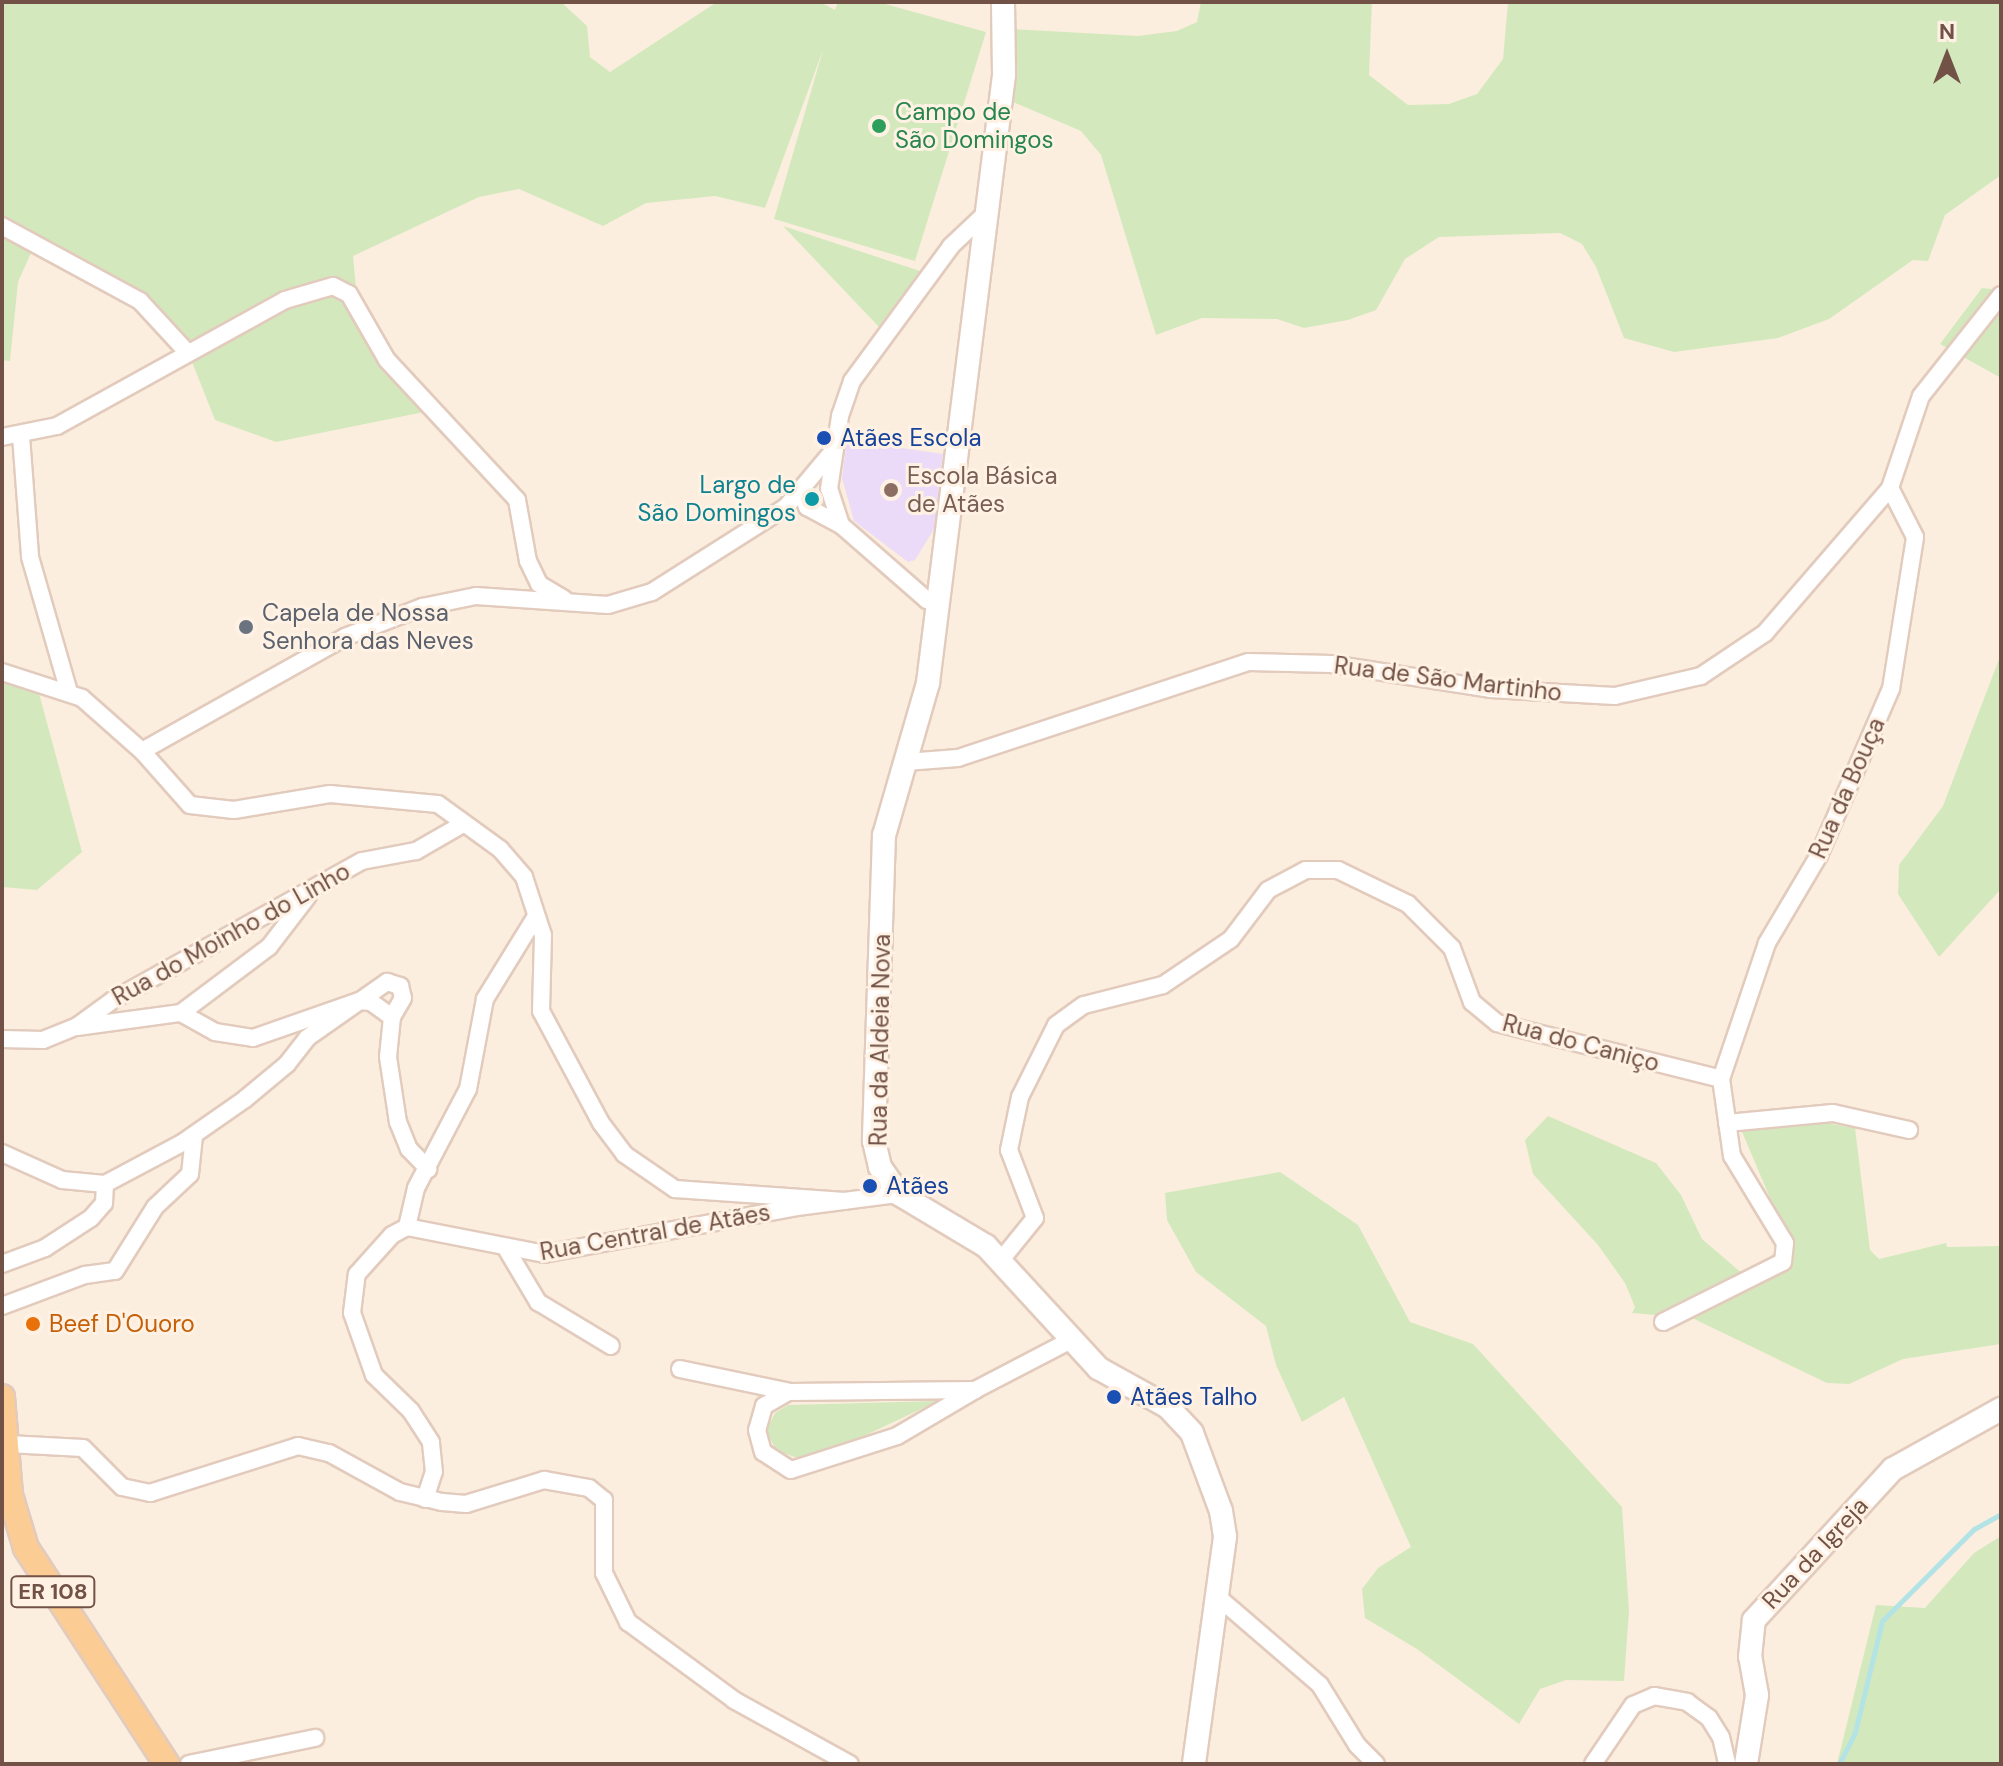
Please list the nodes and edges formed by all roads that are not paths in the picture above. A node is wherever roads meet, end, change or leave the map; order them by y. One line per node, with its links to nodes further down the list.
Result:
1 (1003, 2): 2 (street, Rua da Aldeia Nova)
2 (985, 214): 8 (street); 14 (street, Rua da Aldeia Nova)
3 (2, 226): 5 (street)
4 (2001, 295): 9 (street, Rua de São Martinho)
5 (187, 352): 6 (street); 13 (street)
6 (21, 436): 7 (street); 16 (street)
7 (2, 437)
8 (833, 451): 10 (street); 11 (street)
9 (1890, 488): 18 (street, Rua de São Martinho); 27 (street, Rua da Bouça)
10 (830, 493): 11 (street); 11 (street); 12 (street)
11 (809, 496): 12 (street); 13 (street)
12 (841, 525): 14 (street)
13 (566, 600): 17 (street)
14 (939, 601): 18 (street, Rua da Aldeia Nova)
15 (2, 672): 16 (street)
16 (68, 689): 17 (street)
17 (142, 751): 19 (street)
18 (906, 762): 34 (street, Rua da Aldeia Nova)
19 (463, 824): 20 (street, Rua do Moinho do Linho); 21 (street)
20 (311, 893): 23 (street); 25 (street, Rua do Moinho do Linho)
21 (536, 916): 32 (street); 35 (street)
22 (359, 1001): 23 (street); 24 (street); 24 (street); 30 (street)
23 (181, 1013): 25 (street)
24 (392, 1017): 32 (street)
25 (76, 1027): 26 (street, Rua do Moinho do Linho)
26 (2, 1039)
27 (1721, 1079): 28 (street); 38 (street, Rua do Caniço)
28 (1727, 1123): 29 (street); 41 (street)
29 (1909, 1130)
30 (194, 1135): 33 (street); 40 (street)
31 (2, 1153): 33 (street)
32 (428, 1169): 36 (street)
33 (105, 1184): 39 (street)
34 (899, 1194): 35 (street); 38 (street, Rua da Aldeia Nova)
35 (845, 1201): 37 (street, Rua Central de Atães)
36 (407, 1227): 37 (street, Rua Central de Atães); 50 (street)
37 (507, 1250): 43 (street)
38 (1001, 1260): 42 (street, Rua da Aldeia Nova)
39 (2, 1264)
40 (2, 1306)
41 (1663, 1322)
42 (1071, 1340): 45 (street); 51 (street, Rua da Aldeia Nova)
43 (611, 1346)
44 (680, 1369): 46 (street)
45 (975, 1390): 46 (street); 46 (street)
46 (790, 1392)
47 (2, 1397): 49 (main road, ER 108)
48 (2001, 1409): 59 (street, Rua da Igreja)
49 (8, 1444): 50 (street); 53 (main road, ER 108)
50 (425, 1499): 54 (street)
51 (1219, 1598): 55 (street, Rua da Aldeia Nova); 56 (street)
52 (315, 1738): 53 (street)
53 (171, 1764)
54 (850, 1764)
55 (1194, 1764)
56 (1376, 1764)
57 (1593, 1764): 58 (street)
58 (1727, 1764)
59 (1746, 1764)

